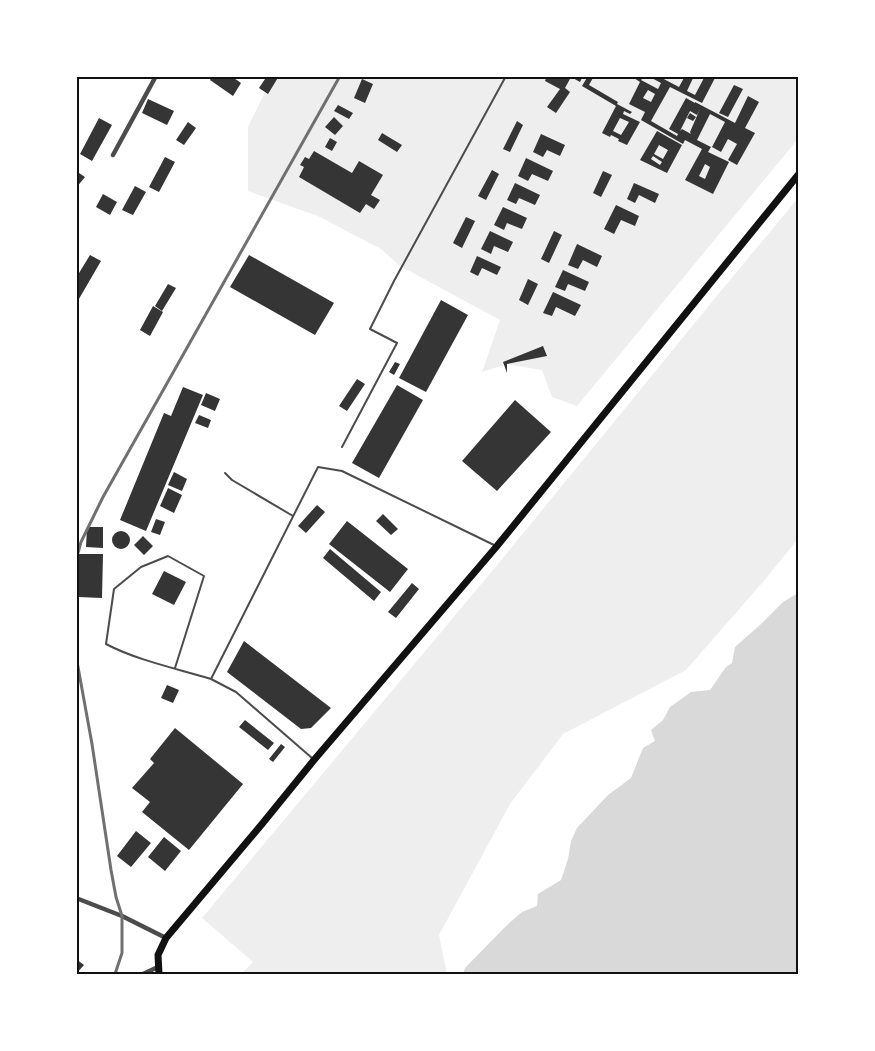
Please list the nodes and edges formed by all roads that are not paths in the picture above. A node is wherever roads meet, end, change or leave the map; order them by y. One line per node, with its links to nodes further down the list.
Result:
1 (156, 76): 3 (street)
2 (506, 76): 5 (lane)
3 (113, 155)
4 (798, 175): 8 (main road)
5 (342, 447)
6 (225, 473): 7 (lane)
7 (293, 516): 8 (lane); 10 (lane)
8 (497, 546): 11 (main road)
9 (175, 668): 9 (lane); 10 (lane)
10 (211, 679): 11 (lane)
11 (314, 760): 14 (main road)
12 (79, 898): 13 (street); 14 (street)
13 (76, 905)
14 (166, 938): 15 (main road)
15 (158, 971): 16 (street)
16 (143, 975)

